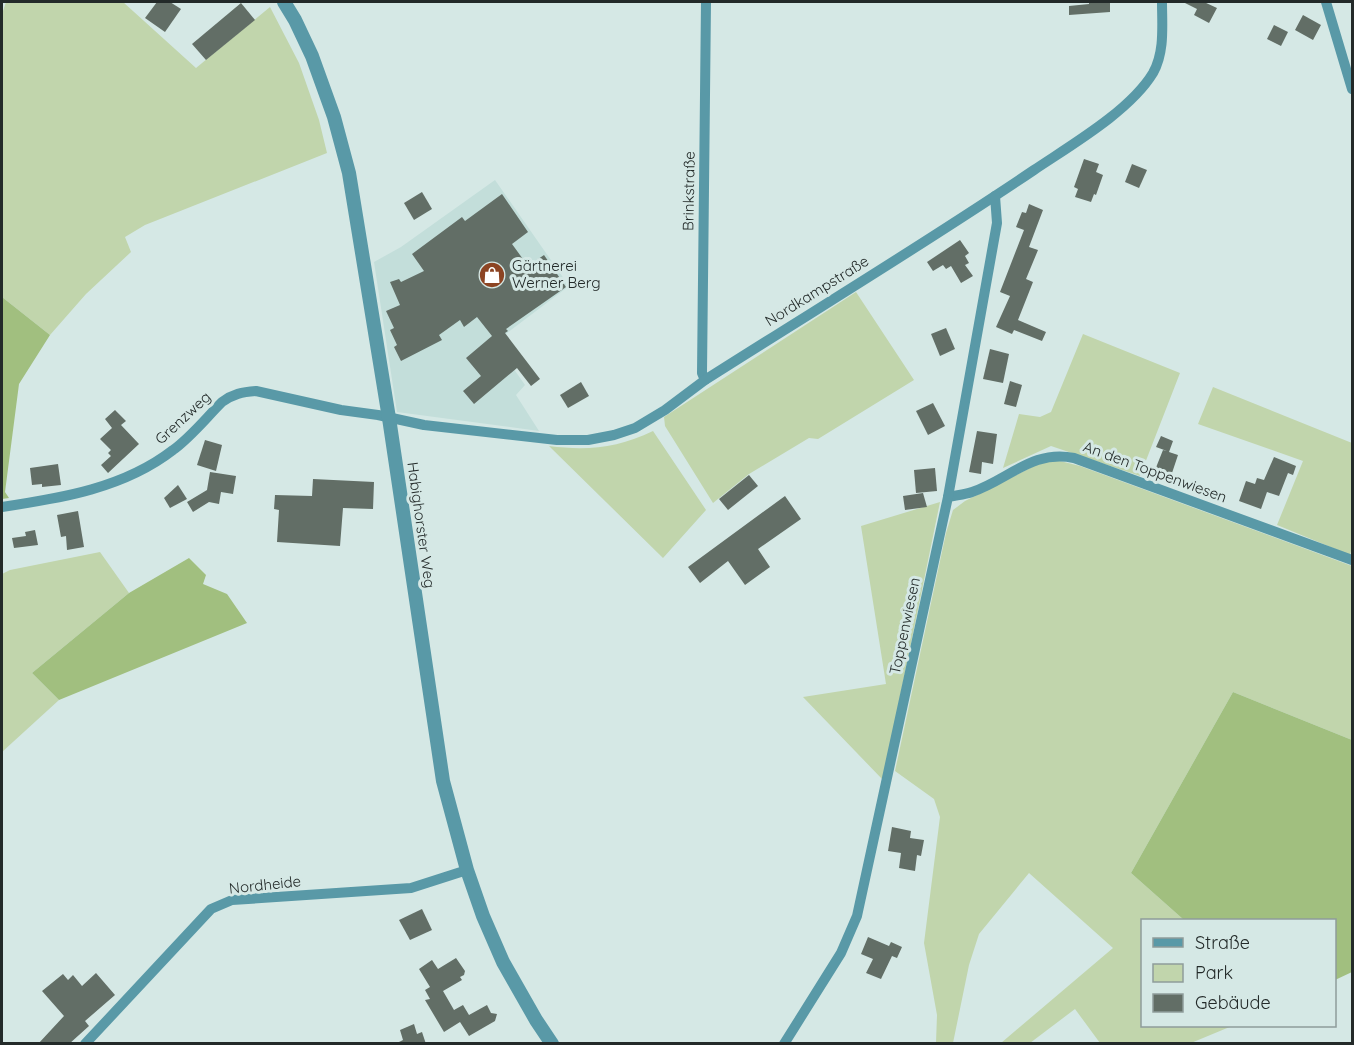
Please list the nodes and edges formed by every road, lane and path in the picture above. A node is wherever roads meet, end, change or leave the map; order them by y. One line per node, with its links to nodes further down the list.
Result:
1 (284, 2): 8 (street, Habighorster Weg)
2 (706, 2): 7 (street, Brinkstraße)
3 (1162, 2): 6 (street, Nordkampstraße)
4 (1326, 2): 5 (street)
5 (1353, 89)
6 (995, 196): 7 (street, Nordkampstraße); 9 (street, Toppenwiesen)
7 (705, 380): 8 (street, Nordkampstraße)
8 (389, 418): 10 (street, Grenzweg); 12 (street, Habighorster Weg)
9 (948, 497): 11 (street, An den Toppenwiesen); 15 (street, Toppenwiesen)
10 (2, 507)
11 (1353, 560)
12 (467, 870): 13 (street, Nordheide); 14 (street, Habighorster Weg)
13 (85, 1044)
14 (552, 1044)
15 (784, 1044)

